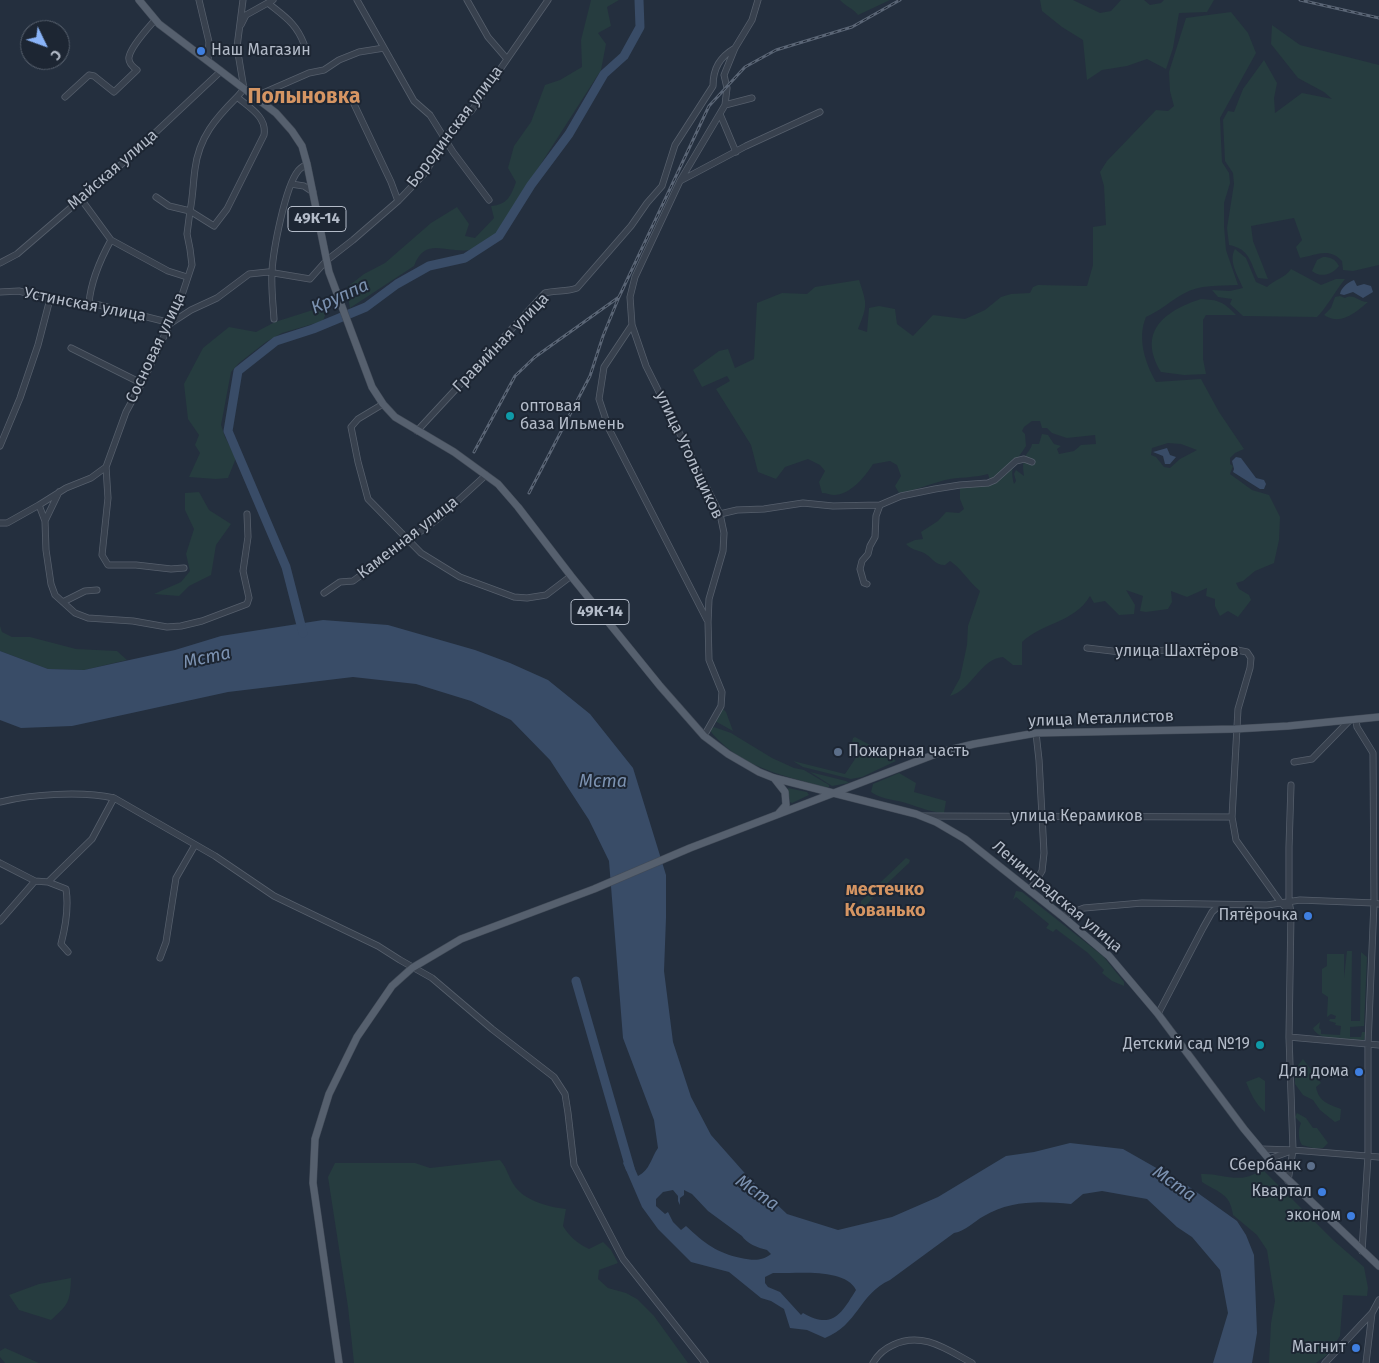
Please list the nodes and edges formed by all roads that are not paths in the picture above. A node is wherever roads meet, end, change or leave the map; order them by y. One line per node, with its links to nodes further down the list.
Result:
1 (139, 0): 9 (main road, 49К-14)
2 (200, 0): 15 (street)
3 (243, 0): 10 (street)
4 (357, 0): 12 (street)
5 (467, 0): 14 (street)
6 (548, 0): 14 (street, Бородинская улица)
7 (758, 0): 13 (street)
8 (271, 2): 10 (street); 11 (street)
9 (155, 20): 15 (main road, 49К-14); 18 (street)
10 (238, 32): 17 (street)
11 (304, 44)
12 (384, 48): 20 (street); 26 (street)
13 (736, 48): 23 (street); 51 (street, Гравийная улица)
14 (506, 59): 26 (street, Бородинская улица)
15 (208, 61): 16 (main road, 49К-14)
16 (221, 71): 17 (main road, 49К-14); 33 (street, Майская улица)
17 (244, 89): 19 (street); 20 (main road, 49К-14)
18 (65, 96)
19 (238, 97): 36 (street, Сосновая улица); 36 (street)
20 (254, 97): 28 (main road, 49К-14)
21 (752, 98): 23 (street)
22 (354, 104): 35 (street)
23 (725, 105): 25 (street, улица Угольщиков)
24 (820, 112): 27 (street)
25 (720, 114): 27 (street); 29 (street, улица Угольщиков)
26 (444, 138): 34 (street); 35 (street, Бородинская улица)
27 (736, 152): 29 (street)
28 (307, 164): 30 (street); 31 (main road, 49К-14)
29 (680, 181): 47 (street, улица Угольщиков)
30 (291, 184): 31 (street); 40 (street)
31 (313, 192): 38 (main road, 49К-14)
32 (156, 197): 36 (street)
33 (81, 199): 37 (street); 39 (street, Майская улица)
34 (489, 200)
35 (398, 201): 38 (street, Бородинская улица)
36 (190, 212): 41 (street, Сосновая улица)
37 (111, 240): 41 (street); 44 (street)
38 (326, 261): 40 (street); 50 (main road, 49К-14)
39 (0, 264)
40 (272, 273): 45 (street); 46 (street)
41 (187, 277): 46 (street, Сосновая улица)
42 (0, 292): 43 (street, Устинская улица)
43 (50, 299): 44 (street, Устинская улица); 52 (street)
44 (88, 303): 46 (street, Устинская улица)
45 (274, 319)
46 (171, 323): 49 (street, Сосновая улица)
47 (632, 325): 61 (street, улица Угольщиков); 72 (street)
48 (72, 348): 49 (street)
49 (141, 383): 54 (street, Сосновая улица)
50 (383, 404): 51 (main road, 49К-14); 65 (street)
51 (417, 431): 55 (main road, 49К-14)
52 (0, 446)
53 (1032, 462): 57 (street)
54 (106, 467): 56 (street); 66 (street, Сосновая улица)
55 (486, 475): 65 (street, Каменная улица); 67 (main road, 49К-14)
56 (59, 492): 58 (street); 63 (street)
57 (880, 505): 59 (street); 62 (street)
58 (39, 506): 63 (street); 64 (street)
59 (872, 506): 61 (street); 62 (street)
60 (247, 514): 71 (street)
61 (720, 514): 72 (street, улица Угольщиков)
62 (876, 516): 68 (street)
63 (45, 521): 71 (street)
64 (0, 523)
65 (409, 540): 67 (street); 70 (street, Каменная улица)
66 (184, 568)
67 (571, 576): 78 (main road, 49К-14)
68 (868, 584)
69 (97, 590): 71 (street)
70 (324, 594)
71 (63, 602)
72 (708, 622): 78 (street, улица Угольщиков)
73 (1087, 648): 76 (street, улица Шахтёров)
74 (1379, 717): 75 (main road, улица Металлистов)
75 (1353, 720): 76 (main road, улица Металлистов); 79 (street); 96 (street)
76 (1236, 729): 77 (main road, улица Металлистов); 88 (street)
77 (1036, 733): 82 (main road, улица Металлистов); 87 (street)
78 (704, 736): 80 (main road, 49К-14)
79 (1294, 762)
80 (774, 778): 82 (main road, 49К-14); 85 (main road)
81 (1291, 785): 94 (street)
82 (832, 794): 85 (main road, улица Металлистов); 86 (main road, Ленинградская улица)
83 (114, 798): 84 (street); 89 (street); 92 (street)
84 (0, 802)
85 (778, 814): 103 (main road, улица Металлистов)
86 (921, 816): 87 (street, улица Керамиков); 93 (main road, Ленинградская улица)
87 (1042, 817): 88 (street, улица Керамиков); 93 (street)
88 (1232, 817): 95 (street)
89 (195, 845): 102 (street); 103 (street)
90 (0, 863): 91 (street)
91 (35, 881): 92 (street); 100 (street)
92 (48, 882): 101 (street)
93 (1030, 890): 99 (main road, Ленинградская улица)
94 (1289, 902): 95 (street); 96 (street); 98 (street)
95 (1281, 903): 97 (street); 98 (street)
96 (1376, 904): 106 (street)
97 (1220, 905): 99 (street); 104 (street)
98 (1291, 912): 105 (street)
99 (1062, 916): 104 (main road, Ленинградская улица)
100 (0, 921)
101 (68, 952)
102 (160, 958)
103 (412, 968): 118 (main road, улица Металлистов); 119 (street)
104 (1158, 1014): 108 (main road, Ленинградская улица)
105 (1289, 1037): 106 (street); 109 (street)
106 (1368, 1044): 107 (street); 110 (street)
107 (1379, 1045)
108 (1260, 1149): 109 (street); 112 (main road, Ленинградская улица)
109 (1293, 1150): 110 (street); 112 (street); 113 (street)
110 (1368, 1156): 111 (street); 114 (street)
111 (1379, 1157)
112 (1269, 1159): 113 (main road, Ленинградская улица)
113 (1288, 1181): 114 (main road, Ленинградская улица)
114 (1362, 1251): 115 (main road, Ленинградская улица)
115 (1379, 1266)
116 (1379, 1300): 117 (street)
117 (1372, 1313): 122 (street); 123 (street)
118 (339, 1363)
119 (705, 1363)
120 (873, 1363): 121 (street)
121 (972, 1363)
122 (1326, 1363)
123 (1366, 1363)

